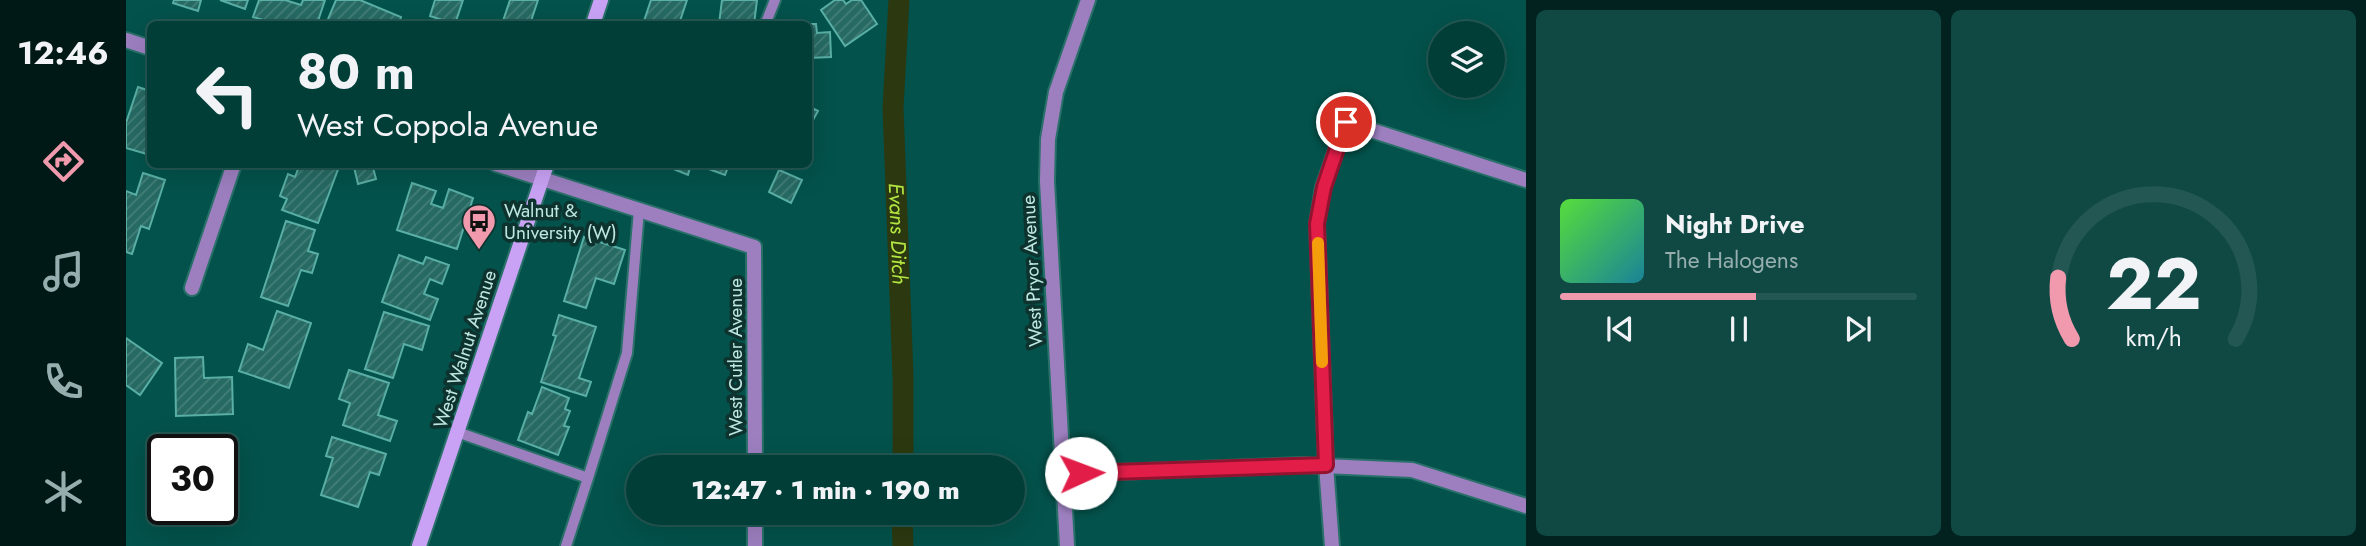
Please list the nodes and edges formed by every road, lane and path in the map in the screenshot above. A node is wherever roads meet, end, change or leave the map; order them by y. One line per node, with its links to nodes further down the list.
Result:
1 (601, 0): 5 (main road)
2 (775, 0): 4 (lane)
3 (1088, 0): 18 (street, West Pryor Avenue)
4 (767, 20)
5 (594, 21)
6 (126, 40): 7 (street)
7 (147, 47)
8 (232, 168): 14 (street)
9 (507, 168): 11 (street)
10 (546, 168): 11 (main road, West Walnut Avenue)
11 (541, 180): 13 (street); 15 (main road, West Walnut Avenue)
12 (1526, 180): 17 (street)
13 (639, 210): 16 (street, West Cutler Avenue); 19 (lane)
14 (192, 288)
15 (457, 432): 19 (lane); 22 (main road, West Walnut Avenue)
16 (755, 455)
17 (1326, 465): 18 (street); 20 (street); 26 (street)
18 (1061, 474): 25 (street, West Pryor Avenue)
19 (588, 478): 23 (lane)
20 (1526, 506)
21 (755, 525): 24 (street)
22 (419, 546)
23 (566, 546)
24 (755, 546)
25 (1067, 546)
26 (1332, 546)

